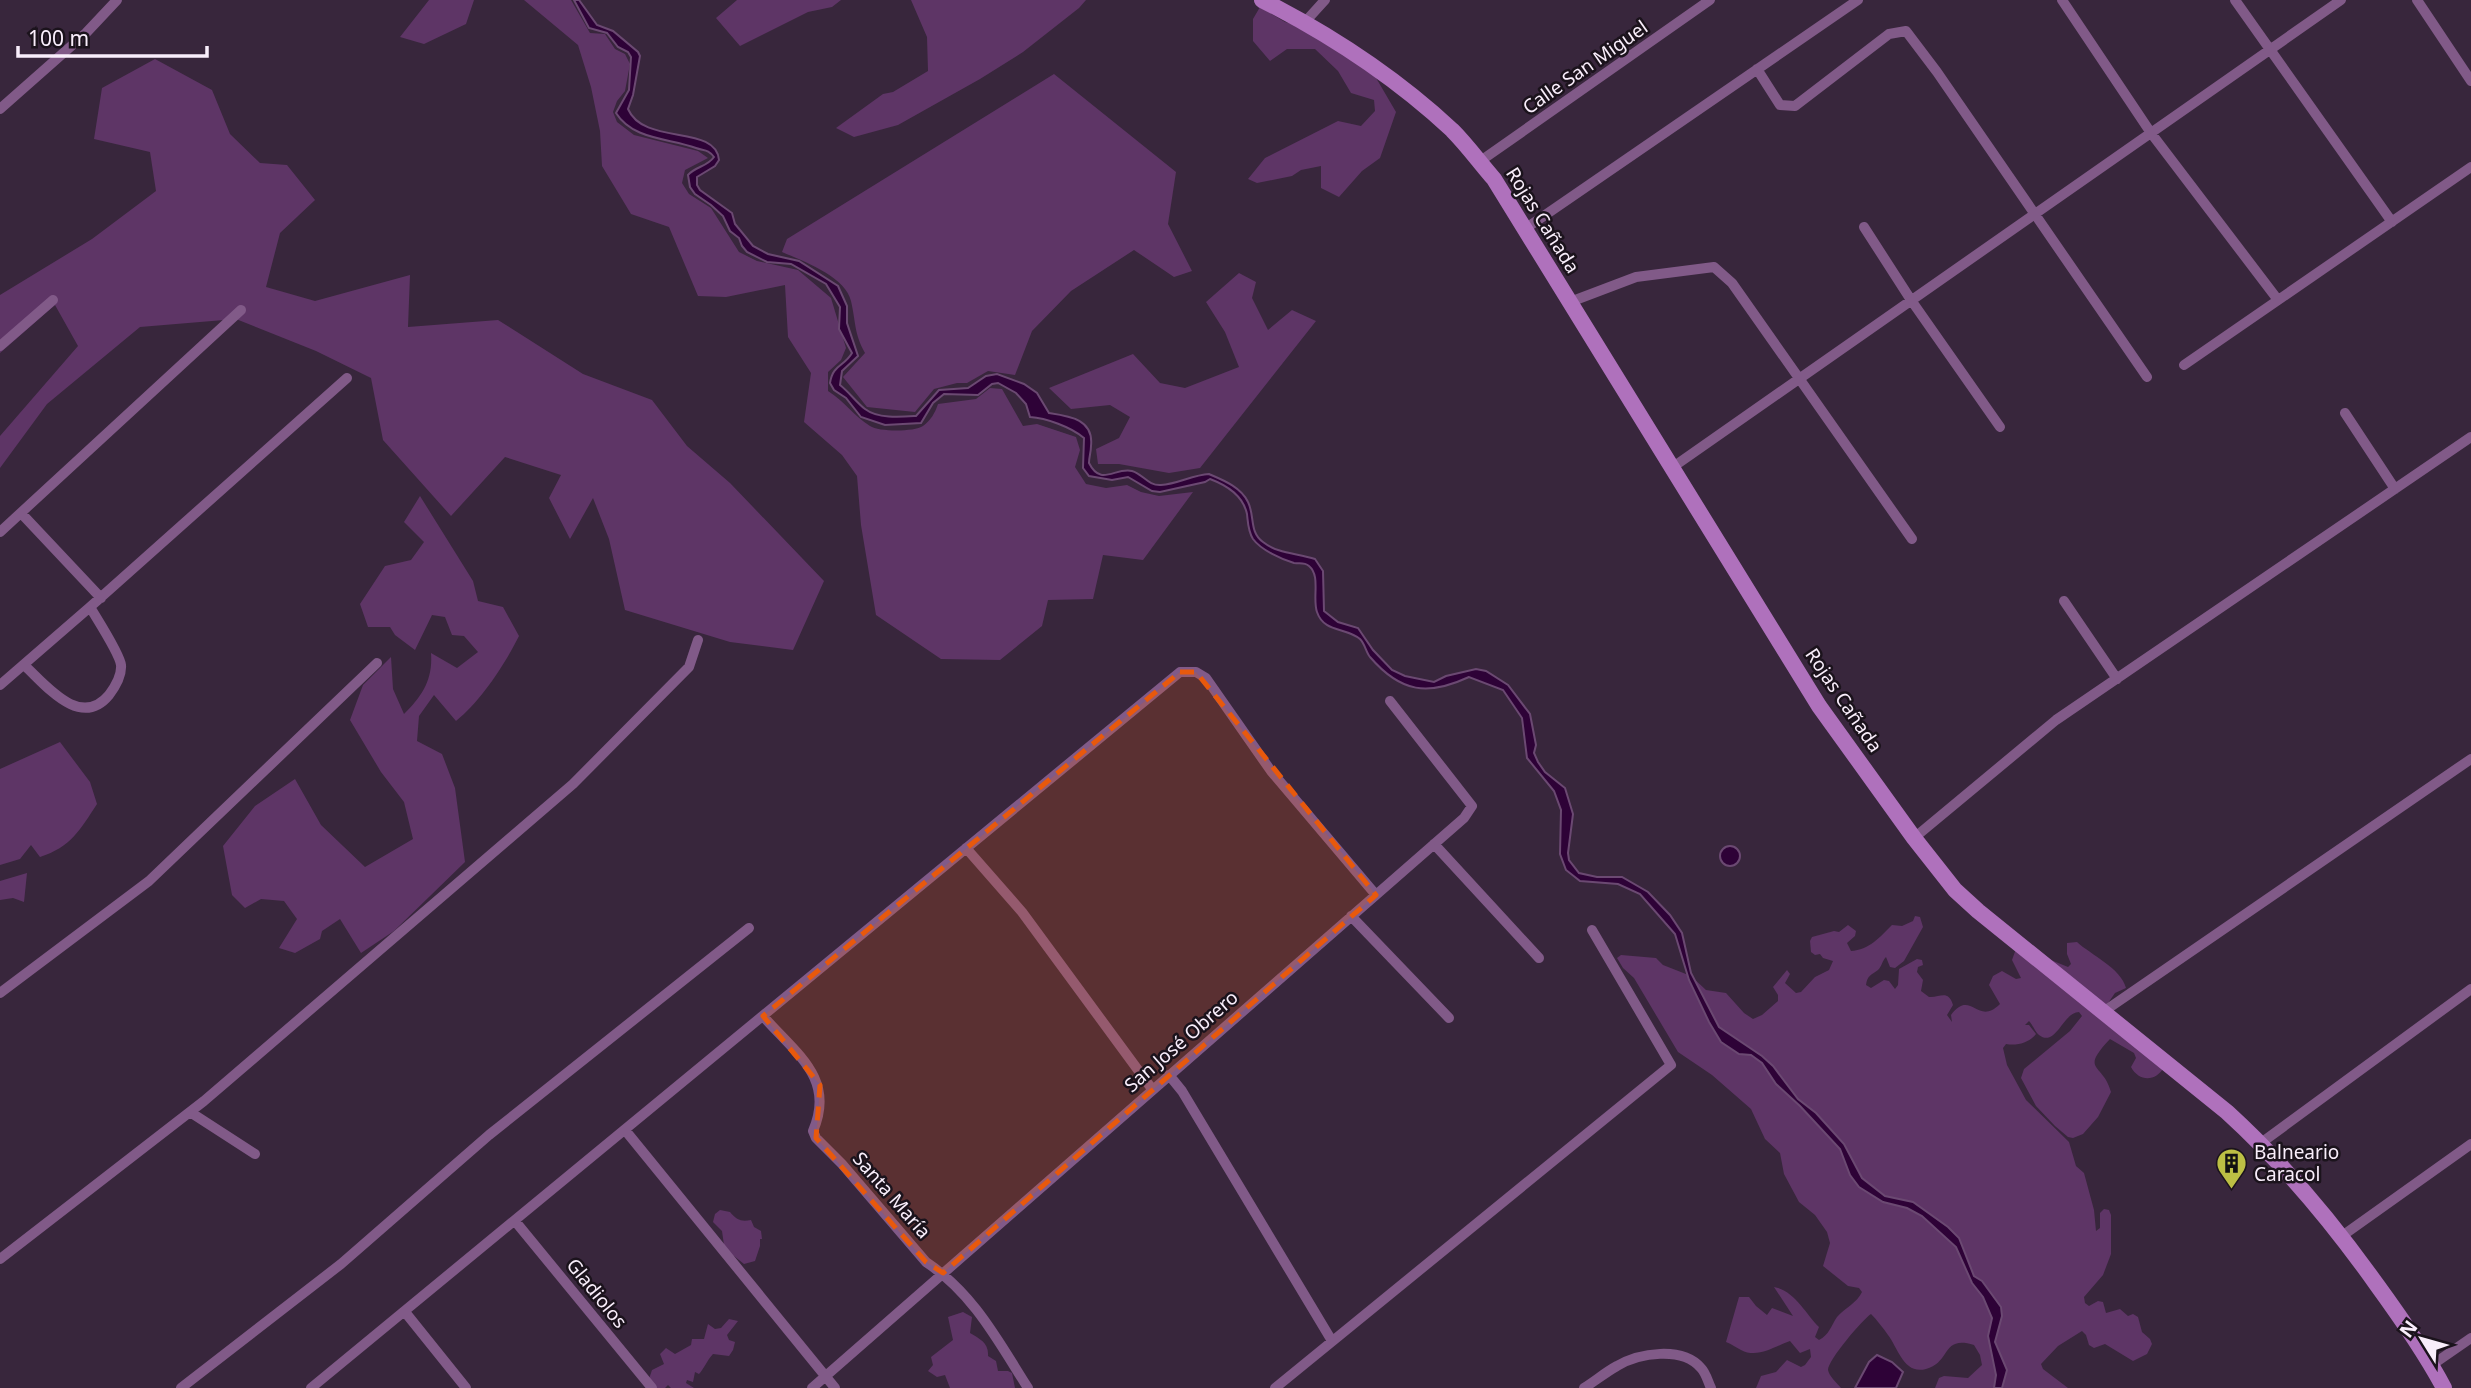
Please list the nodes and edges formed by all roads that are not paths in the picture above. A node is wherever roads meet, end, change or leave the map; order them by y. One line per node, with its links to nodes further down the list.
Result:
1 (117, 0): 14 (street)
2 (1262, 0): 10 (main road, Rojas Cañada)
3 (1325, 0): 10 (street)
4 (1710, 0): 16 (street, Calle San Miguel)
5 (1858, 0): 12 (street)
6 (2062, 0): 15 (street)
7 (2235, 0): 11 (street)
8 (2341, 0): 11 (street)
9 (2417, 0): 13 (street)
10 (1305, 22): 16 (main road, Rojas Cañada)
11 (2270, 49): 15 (street); 19 (street)
12 (1757, 69): 18 (street); 21 (street)
13 (2471, 81)
14 (0, 109)
15 (2151, 132): 18 (street); 24 (street)
16 (1479, 162): 21 (main road, Rojas Cañada)
17 (2471, 167): 19 (street)
18 (2035, 214): 23 (street); 29 (street)
19 (2392, 222): 24 (street)
20 (1864, 227): 23 (street)
21 (1525, 229): 25 (main road, Rojas Cañada)
22 (53, 300): 27 (street)
23 (1911, 300): 31 (street); 33 (street)
24 (2277, 300): 28 (street)
25 (1570, 302): 31 (street); 35 (main road, Rojas Cañada)
26 (241, 310): 37 (street)
27 (0, 346)
28 (2185, 365)
29 (2147, 377)
30 (348, 378): 40 (street)
31 (1799, 379): 35 (street); 39 (street)
32 (2345, 413): 36 (street)
33 (2000, 427)
34 (2471, 437): 36 (street)
35 (1673, 467): 50 (main road, Rojas Cañada)
36 (2395, 489): 46 (street)
37 (21, 513): 38 (street); 40 (street)
38 (0, 533)
39 (1912, 539)
40 (101, 598): 42 (street)
41 (2064, 601): 46 (street)
42 (90, 607): 45 (street); 45 (street)
43 (698, 640): 65 (street)
44 (377, 663): 59 (street)
45 (24, 665): 47 (street)
46 (2117, 679): 50 (street)
47 (0, 685)
48 (1390, 701): 51 (street, San José Obrero)
49 (2471, 759): 60 (street)
50 (1914, 838): 60 (main road, Rojas Cañada)
51 (1434, 844): 53 (street, San José Obrero); 57 (street)
52 (966, 848): 53 (street); 61 (street); 64 (street)
53 (1376, 895): 54 (street, San José Obrero)
54 (1351, 916): 62 (street); 63 (street, San José Obrero)
55 (749, 928): 79 (street)
56 (1592, 930): 76 (street)
57 (1539, 958)
58 (2471, 989): 67 (street)
59 (0, 993)
60 (2103, 1012): 67 (main road, Rojas Cañada)
61 (763, 1016): 66 (street); 73 (street, Santa María)
62 (1449, 1018)
63 (1169, 1075): 64 (street, San José Obrero); 76 (street)
64 (1152, 1089): 73 (street, San José Obrero)
65 (190, 1112): 69 (street); 72 (street)
66 (625, 1130): 70 (street); 78 (street)
67 (2261, 1143): 71 (main road, Rojas Cañada)
68 (2471, 1144): 71 (street)
69 (255, 1154)
70 (515, 1221): 74 (street); 82 (street, Gladiolos)
71 (2342, 1236): 77 (main road, Rojas Cañada)
72 (0, 1259)
73 (943, 1273): 78 (street, San José Obrero); 85 (street, Santa María)
74 (405, 1312): 80 (street); 81 (street)
75 (2471, 1338): 77 (street)
76 (1332, 1341): 86 (street)
77 (2432, 1365): 89 (main road, Rojas Cañada)
78 (826, 1377): 83 (street, San José Obrero); 84 (street)
79 (181, 1388)
80 (311, 1388)
81 (466, 1388)
82 (652, 1388)
83 (812, 1388)
84 (835, 1388)
85 (1028, 1388)
86 (1275, 1388)
87 (1584, 1388): 88 (street)
88 (1711, 1388)
89 (2444, 1388)

